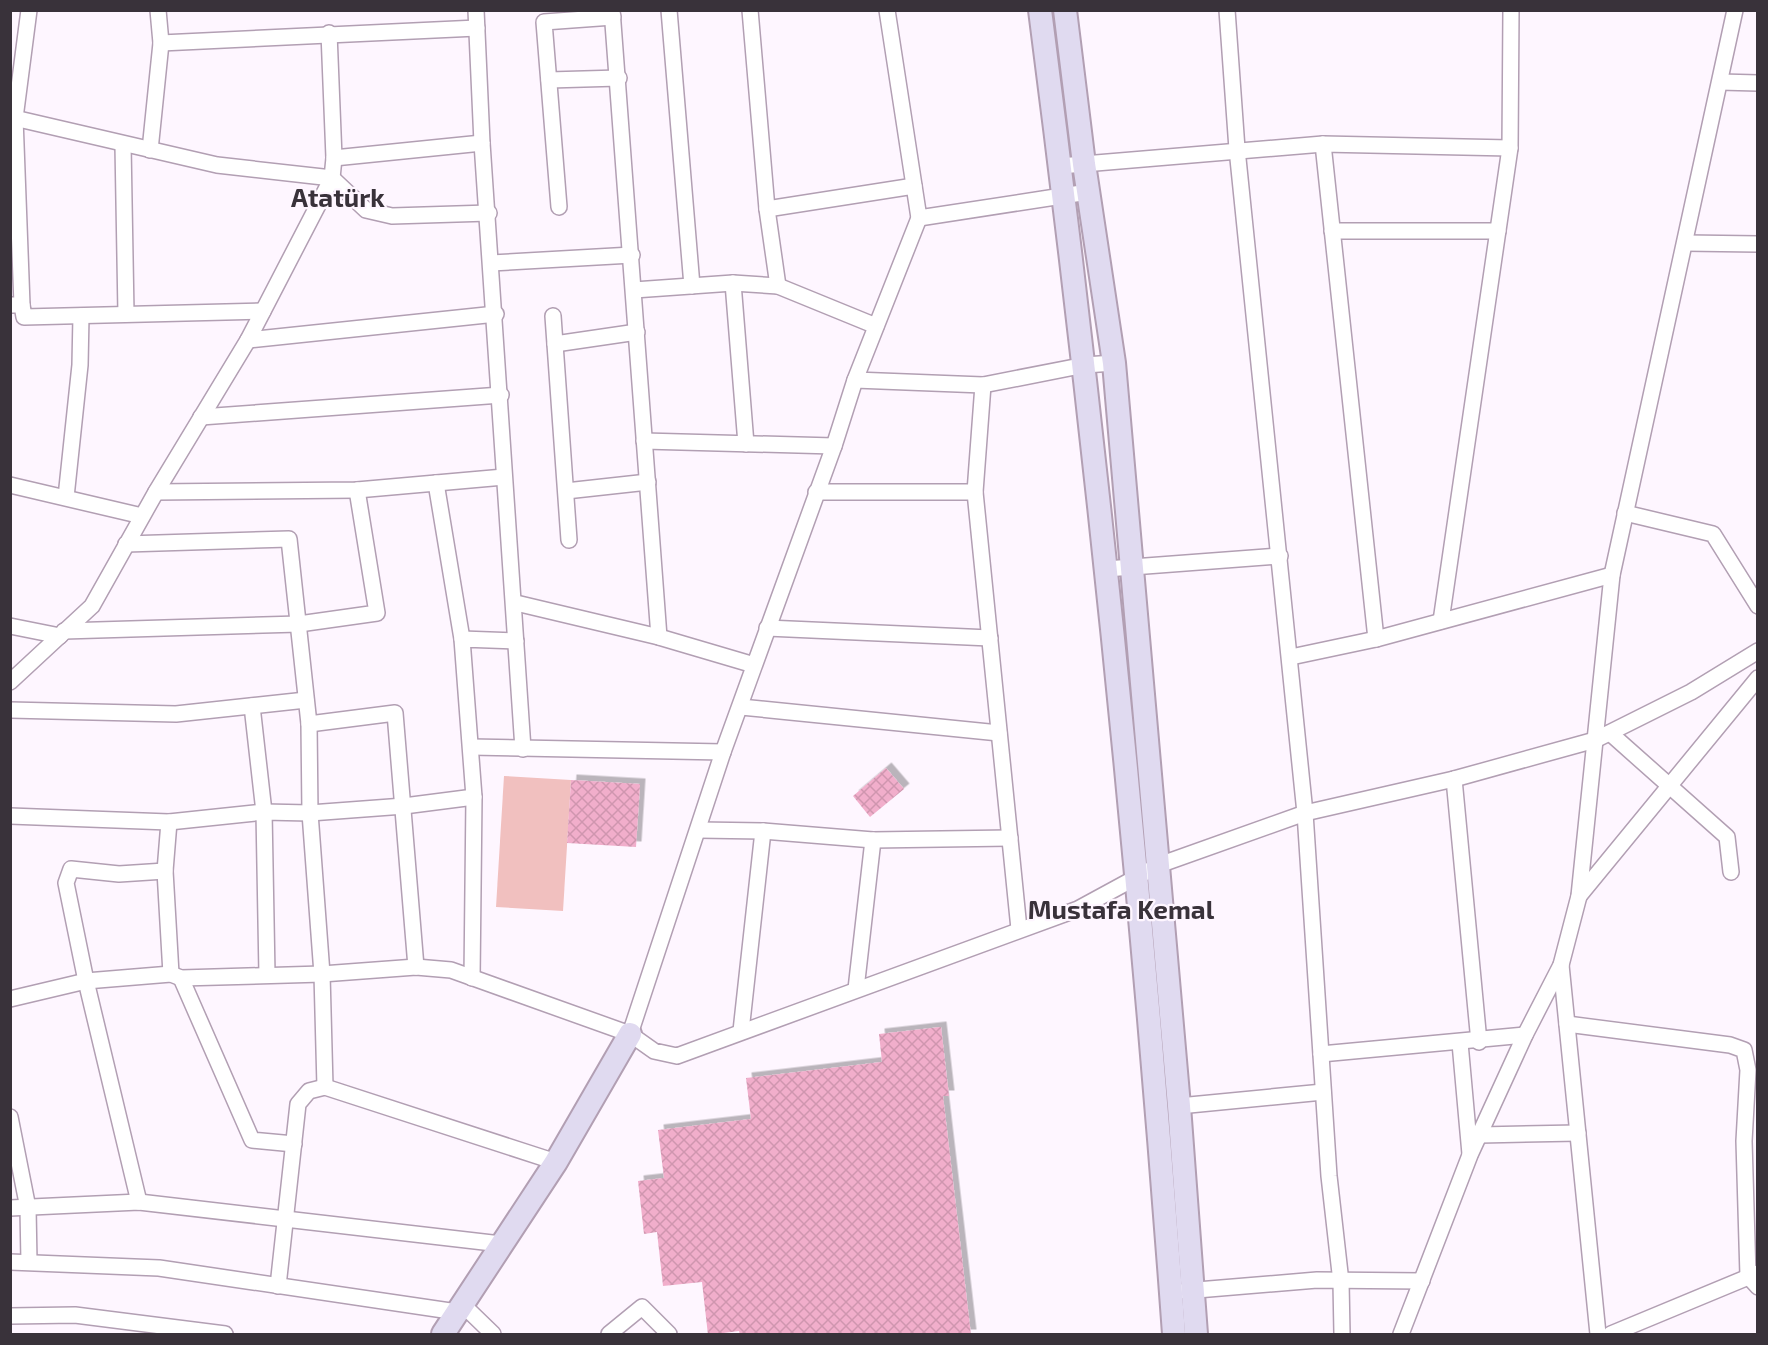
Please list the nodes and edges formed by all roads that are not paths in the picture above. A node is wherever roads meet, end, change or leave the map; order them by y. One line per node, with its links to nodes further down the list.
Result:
1 (29, 10): 20 (street)
2 (158, 10): 15 (street)
3 (476, 10): 13 (street)
4 (669, 10): 45 (street)
5 (750, 10): 35 (street)
6 (887, 10): 31 (street)
7 (1040, 10): 29 (street)
8 (1065, 10): 28 (street)
9 (1227, 10): 25 (street)
10 (1511, 10): 24 (street)
11 (1735, 10): 18 (street)
12 (613, 14): 16 (street); 17 (street)
13 (477, 28): 14 (street); 21 (street)
14 (329, 33): 15 (street); 27 (street)
15 (161, 43): 26 (street)
16 (619, 78): 17 (street); 42 (street)
17 (549, 80): 34 (street)
18 (1720, 82): 19 (street); 40 (street)
19 (1758, 82)
20 (13, 118): 23 (street); 48 (street)
21 (482, 143): 27 (street); 36 (street)
22 (1323, 144): 24 (street); 25 (street); 38 (street)
23 (123, 145): 26 (street); 50 (street)
24 (1510, 148): 39 (street)
25 (1237, 149): 28 (street); 81 (street)
26 (150, 150): 30 (street)
27 (334, 158): 30 (street)
28 (1084, 164): 29 (street); 32 (street)
29 (1060, 166): 33 (street)
30 (332, 178): 36 (street); 49 (street)
31 (914, 186): 35 (street); 37 (street)
32 (1088, 192): 33 (street); 58 (street)
33 (1064, 195): 37 (street); 59 (street)
34 (559, 207)
35 (767, 210): 46 (street)
36 (489, 213): 43 (street)
37 (919, 218): 54 (street)
38 (1332, 231): 39 (street); 95 (street)
39 (1498, 231): 87 (street)
40 (1685, 243): 41 (street); 77 (street)
41 (1758, 244)
42 (632, 255): 43 (street); 47 (street)
43 (491, 263): 51 (street)
44 (733, 283): 45 (street); 46 (street); 65 (street)
45 (692, 286): 47 (street)
46 (778, 286): 54 (street)
47 (634, 290): 55 (street)
48 (16, 305): 52 (street)
49 (263, 311): 50 (street); 56 (street)
50 (126, 314): 52 (street)
51 (496, 314): 56 (street); 62 (street)
52 (81, 316): 76 (street)
53 (553, 316): 57 (street)
54 (876, 326): 60 (street)
55 (637, 332): 57 (street); 64 (street)
56 (248, 340): 63 (street)
57 (555, 344): 72 (street)
58 (1114, 363): 59 (street); 82 (street)
59 (1085, 365): 61 (street); 83 (street)
60 (855, 380): 61 (street); 66 (street)
61 (983, 385): 75 (street)
62 (501, 395): 63 (street); 67 (street)
63 (201, 417): 73 (street)
64 (644, 441): 65 (street); 68 (street)
65 (746, 444): 66 (street)
66 (834, 446): 74 (street)
67 (504, 477): 69 (street); 85 (street)
68 (648, 482): 72 (street); 92 (street)
69 (436, 483): 71 (street); 94 (street)
70 (10, 485): 76 (street)
71 (357, 490): 73 (street); 88 (street)
72 (566, 491): 79 (street)
73 (156, 492): 78 (street)
74 (816, 492): 75 (street); 90 (street)
75 (975, 492): 93 (street)
76 (66, 498): 78 (street)
77 (1625, 513): 84 (street); 86 (street)
78 (142, 516): 80 (street)
79 (569, 540)
80 (126, 544): 88 (street); 91 (street)
81 (1280, 555): 82 (street); 98 (street)
82 (1131, 567): 83 (street); 126 (street)
83 (1106, 569): 129 (street)
84 (1612, 575): 87 (street); 109 (street)
85 (516, 603): 92 (street); 96 (street)
86 (1758, 606)
87 (1441, 621): 95 (street)
88 (299, 624): 91 (street); 102 (street)
89 (10, 626): 91 (street)
90 (767, 628): 93 (street); 99 (street)
91 (62, 633): 101 (street)
92 (659, 637): 99 (street)
93 (990, 638): 107 (street)
94 (462, 639): 96 (street); 110 (street)
95 (1376, 639): 98 (street)
96 (516, 640): 111 (street)
97 (1758, 651): 108 (street)
98 (1291, 657): 119 (street)
99 (754, 665): 104 (street)
100 (1758, 678): 114 (street)
101 (10, 682)
102 (306, 700): 103 (street); 106 (street)
103 (252, 706): 105 (street); 117 (street)
104 (741, 707): 107 (street); 112 (street)
105 (10, 710)
106 (309, 724): 116 (street); 118 (street)
107 (999, 733): 124 (street)
108 (1610, 733): 109 (street); 114 (street)
109 (1595, 740): 113 (street); 130 (street)
110 (471, 747): 111 (street); 115 (street)
111 (524, 749): 112 (street)
112 (723, 752): 122 (street)
113 (1454, 778): 119 (street); 145 (street)
114 (1670, 786): 128 (street); 130 (street)
115 (474, 797): 116 (street); 137 (street)
116 (404, 806): 118 (street); 133 (street)
117 (264, 812): 118 (street); 121 (street); 135 (street)
118 (310, 813): 134 (street)
119 (1305, 813): 126 (street); 147 (street)
120 (10, 816): 121 (street)
121 (170, 822): 127 (street)
122 (699, 830): 123 (street); 143 (street)
123 (764, 831): 125 (street); 142 (street)
124 (1010, 838): 125 (street); 131 (street)
125 (873, 840): 139 (street)
126 (1159, 865): 129 (street); 150 (street)
127 (165, 871): 136 (street); 138 (street)
128 (1731, 872)
129 (1138, 876): 131 (street); 168 (street)
130 (1579, 896): 132 (street)
131 (1019, 929): 139 (street)
132 (1561, 965): 141 (street); 144 (street)
133 (416, 967): 134 (street); 137 (street)
134 (322, 974): 135 (street); 148 (street)
135 (267, 975): 136 (street)
136 (176, 976): 138 (street); 154 (street)
137 (472, 978): 143 (street)
138 (86, 981): 140 (street); 157 (street)
139 (856, 989): 142 (street)
140 (10, 999)
141 (1567, 1024): 152 (street); 164 (street)
142 (741, 1031): 143 (street)
143 (630, 1034): 156 (street)
144 (1525, 1035): 145 (street); 153 (street)
145 (1479, 1042): 146 (street)
146 (1460, 1043): 147 (street); 155 (street)
147 (1321, 1054): 149 (street)
148 (325, 1087): 154 (street); 156 (street)
149 (1323, 1092): 150 (street); 166 (street)
150 (1179, 1106): 168 (street)
151 (10, 1117): 159 (street)
152 (1578, 1132): 153 (street); 180 (street)
153 (1480, 1135): 155 (street)
154 (294, 1144): 160 (street)
155 (1470, 1155): 165 (street)
156 (556, 1162): 161 (street)
157 (139, 1202): 159 (street); 160 (street)
158 (10, 1208): 159 (street)
159 (28, 1208): 163 (street)
160 (285, 1219): 161 (street); 167 (street)
161 (501, 1244): 169 (street)
162 (10, 1262): 163 (street)
163 (29, 1262): 167 (street)
164 (1755, 1279): 181 (street)
165 (1422, 1281): 166 (street); 179 (street)
166 (1341, 1282): 168 (street); 178 (street)
167 (278, 1286): 169 (street)
168 (1182, 1291): 176 (street); 177 (street)
169 (460, 1308): 172 (street); 173 (street)
170 (10, 1316): 171 (street)
171 (225, 1335)
172 (442, 1335)
173 (493, 1335)
174 (609, 1335): 175 (street)
175 (669, 1335)
176 (1174, 1335)
177 (1196, 1335)
178 (1342, 1335)
179 (1401, 1335)
180 (1598, 1335)
181 (1611, 1335)

